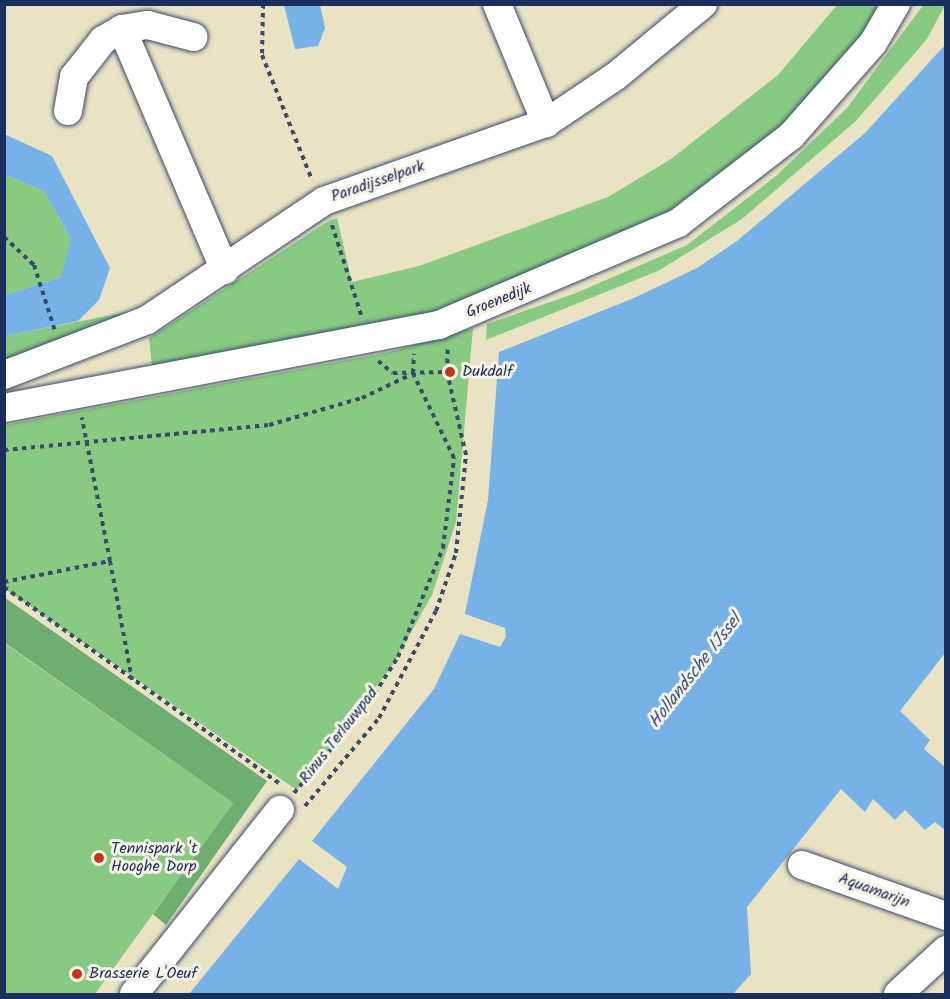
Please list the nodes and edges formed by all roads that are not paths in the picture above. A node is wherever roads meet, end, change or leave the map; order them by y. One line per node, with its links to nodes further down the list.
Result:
1 (496, 4): 7 (street)
2 (703, 4): 7 (street, Paradijsselpark)
3 (896, 4): 10 (street, Groenedijk)
4 (122, 29): 5 (street); 6 (street); 8 (street)
5 (193, 37)
6 (68, 111)
7 (546, 123): 8 (street, Paradijsselpark)
8 (225, 270): 9 (street, Paradijsselpark)
9 (4, 375)
10 (4, 408)
11 (289, 813): 15 (street)
12 (802, 865): 13 (street, Aquamarijn)
13 (945, 916)
14 (945, 950): 16 (street)
15 (134, 994)
16 (898, 994)

